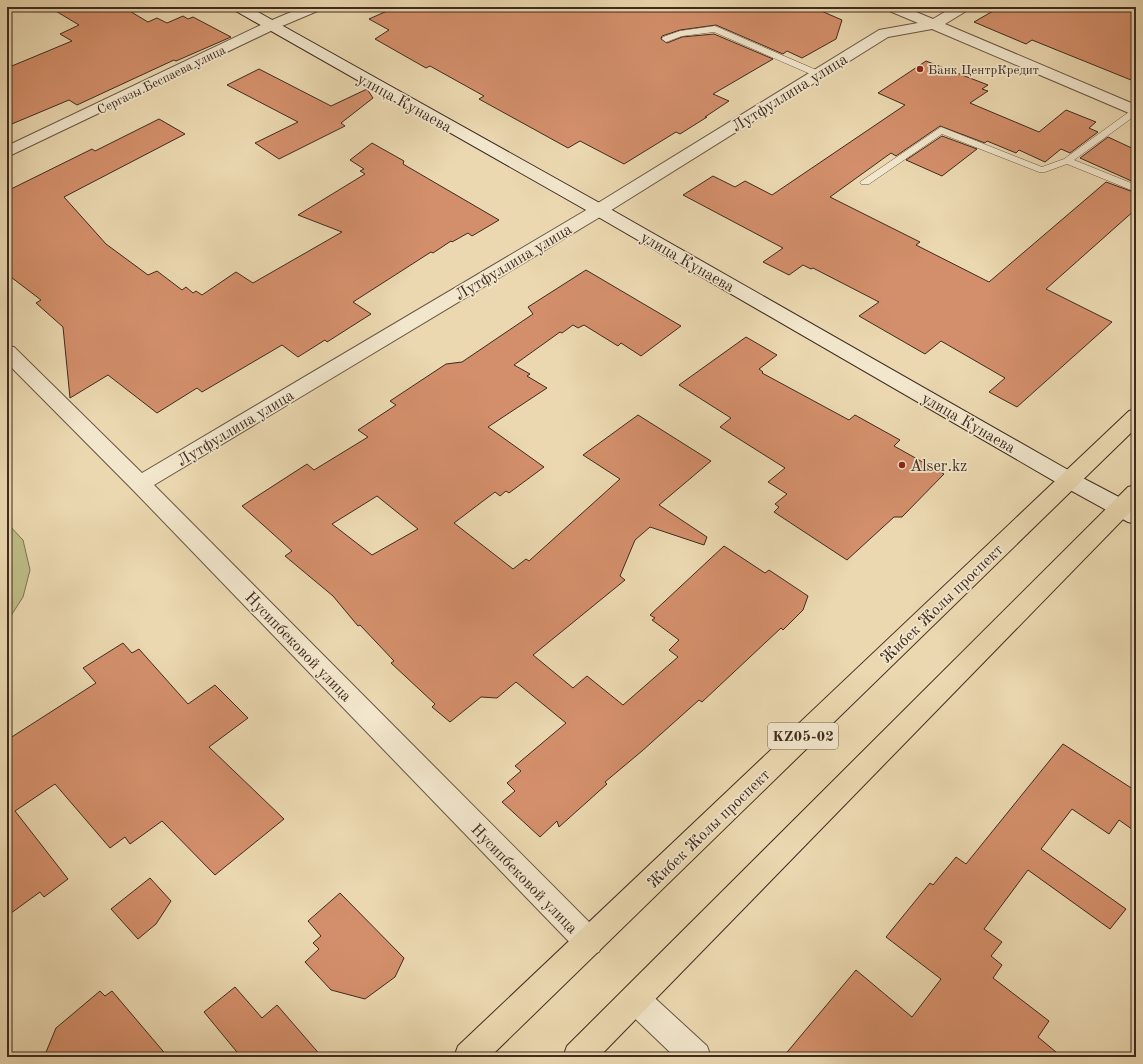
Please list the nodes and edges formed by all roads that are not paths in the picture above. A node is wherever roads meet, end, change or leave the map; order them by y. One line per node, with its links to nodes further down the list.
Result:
1 (238, 7): 6 (street, улица Кунаева)
2 (315, 7): 6 (street, Сергазы Беспаева улица)
3 (963, 7): 5 (street, Лутфуллина улица)
4 (896, 8): 5 (street); 7 (street)
5 (933, 25): 7 (street, Лутфуллина улица); 10 (street)
6 (270, 26): 11 (street, Сергазы Беспаева улица); 15 (street, улица Кунаева)
7 (884, 33): 9 (street, Лутфуллина улица)
8 (666, 39): 9 (lane)
9 (818, 74): 15 (street, Лутфуллина улица)
10 (1136, 111): 12 (lane)
11 (7, 152)
12 (1067, 161): 13 (lane); 14 (lane)
13 (865, 182)
14 (1136, 189)
15 (599, 210): 18 (street, улица Кунаева); 19 (street, Лутфуллина улица)
16 (7, 352): 19 (street, Нусипбековой улица)
17 (1136, 416): 18 (highway, Жибек Жолы проспект / KZ05-02)
18 (1069, 480): 20 (street, улица Кунаева); 21 (highway, Жибек Жолы проспект / KZ05-02)
19 (140, 484): 21 (street, Нусипбековой улица)
20 (1131, 506): 22 (highway)
21 (589, 942): 23 (highway, Жибек Жолы проспект / KZ05-02)
22 (635, 999): 24 (highway); 25 (street)
23 (469, 1057)
24 (578, 1057)
25 (696, 1057)

